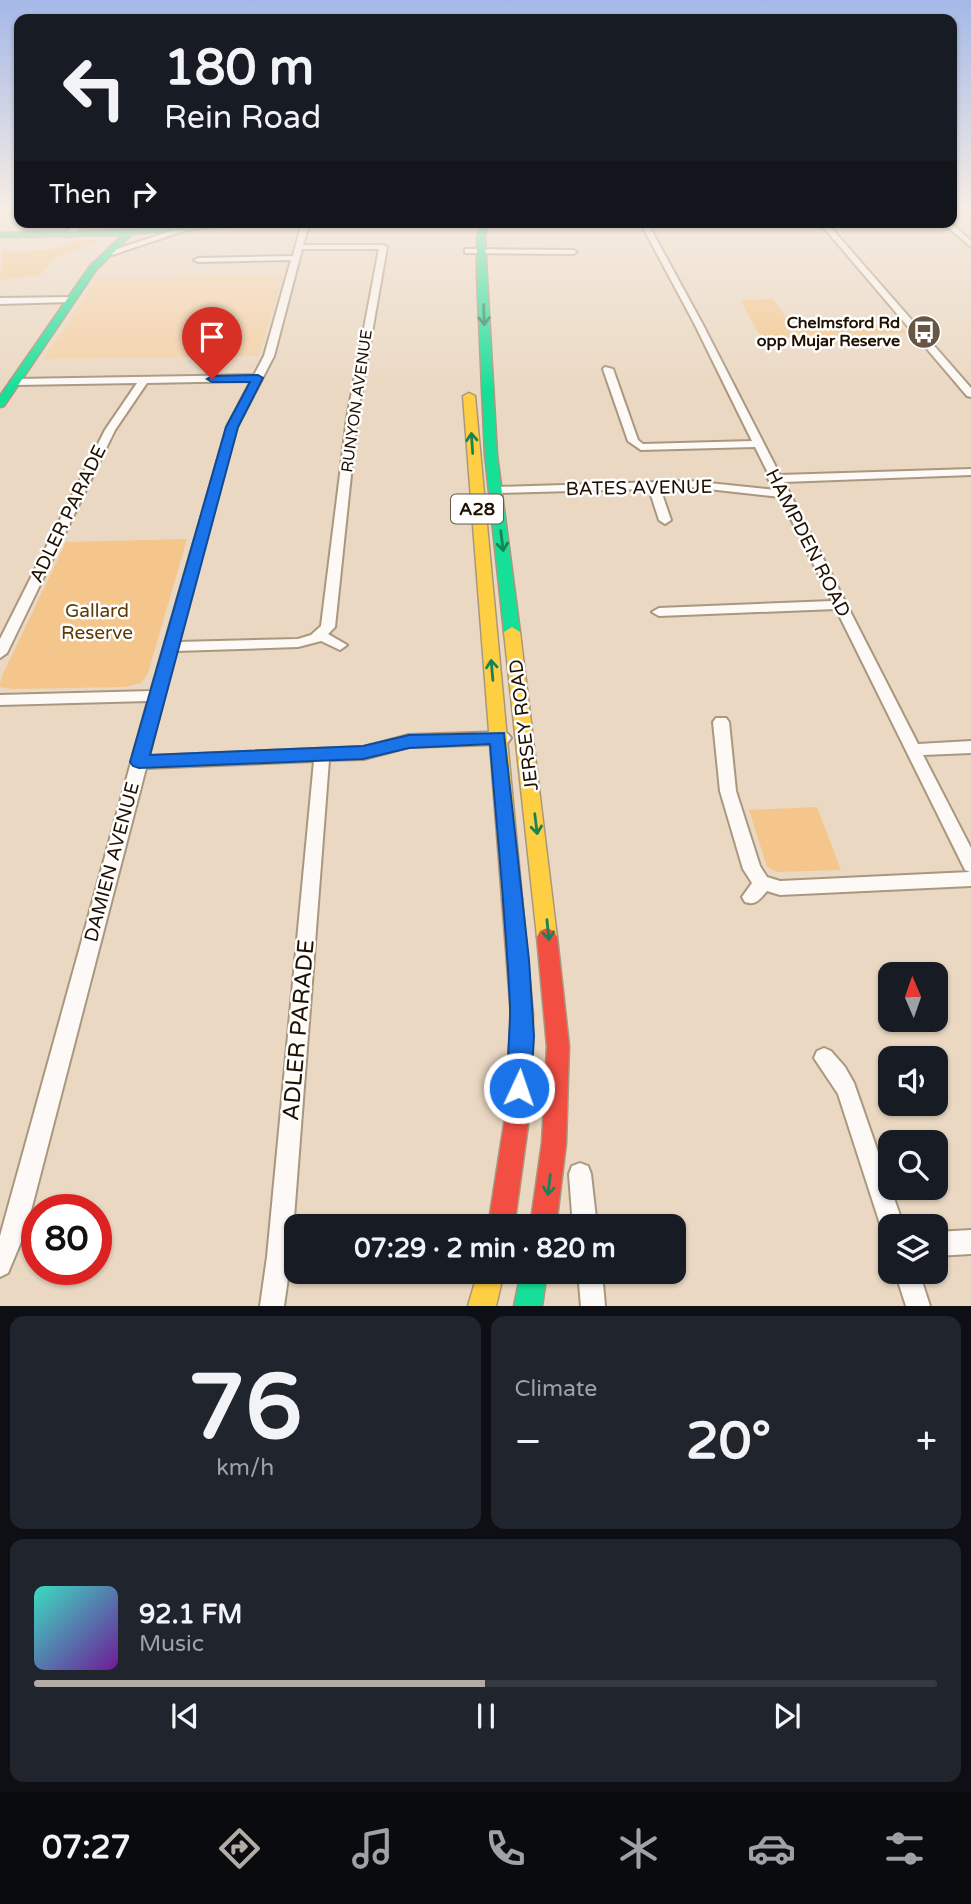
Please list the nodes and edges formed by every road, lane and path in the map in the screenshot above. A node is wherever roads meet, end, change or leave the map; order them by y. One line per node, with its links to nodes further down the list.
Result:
1 (92, 269): 9 (main road)
2 (294, 269): 12 (street, DAMIEN AVENUE)
3 (379, 269): 27 (street, RUNYON AVENUE)
4 (474, 269): 10 (main road, JERSEY ROAD / A28)
5 (476, 269): 22 (main road, JERSEY ROAD / A28, one-way to 22)
6 (667, 269): 18 (street, HAMPDEN ROAD)
7 (863, 269): 16 (street)
8 (7, 298): 9 (street)
9 (71, 299): 14 (main road)
10 (469, 340)
11 (608, 369): 18 (street)
12 (258, 378): 13 (street); 29 (street, DAMIEN AVENUE)
13 (144, 380): 14 (street); 30 (street, ADLER PARADE)
14 (15, 382): 17 (main road)
15 (469, 384): 35 (main road, JERSEY ROAD / A28, one-way to 15)
16 (971, 394)
17 (0, 403)
18 (758, 444): 20 (street, HAMPDEN ROAD)
19 (971, 472): 20 (street)
20 (774, 479): 23 (street, HAMPDEN ROAD)
21 (654, 486): 22 (street, BATES AVENUE); 23 (street, BATES AVENUE); 24 (street)
22 (496, 490): 34 (main road, JERSEY ROAD / A28, one-way to 34)
23 (782, 494): 25 (street, HAMPDEN ROAD)
24 (664, 520)
25 (840, 605): 26 (street); 37 (street, HAMPDEN ROAD)
26 (659, 612)
27 (321, 636): 28 (street); 29 (street)
28 (340, 645)
29 (170, 647): 31 (street, DAMIEN AVENUE)
30 (0, 653)
31 (156, 696): 32 (street); 39 (street, DAMIEN AVENUE)
32 (0, 700)
33 (721, 722): 41 (street)
34 (525, 737): 35 (street); 45 (main road, JERSEY ROAD / A28, one-way to 45)
35 (498, 738): 38 (street); 44 (main road, JERSEY ROAD / A28)
36 (971, 747): 37 (street)
37 (912, 750): 40 (street, HAMPDEN ROAD)
38 (322, 754): 39 (street); 55 (street, ADLER PARADE)
39 (139, 762): 50 (street, DAMIEN AVENUE)
40 (971, 865)
41 (971, 879)
42 (824, 1058): 47 (street)
43 (580, 1174): 46 (street)
44 (503, 1214)
45 (545, 1214)
46 (584, 1214)
47 (889, 1214)
48 (971, 1242): 49 (street)
49 (948, 1243)
50 (0, 1265)
51 (488, 1284): 56 (main road)
52 (532, 1284): 57 (main road)
53 (591, 1284): 58 (street)
54 (911, 1284): 59 (street)
55 (272, 1306)
56 (482, 1306)
57 (528, 1306)
58 (593, 1306)
59 (918, 1306)

